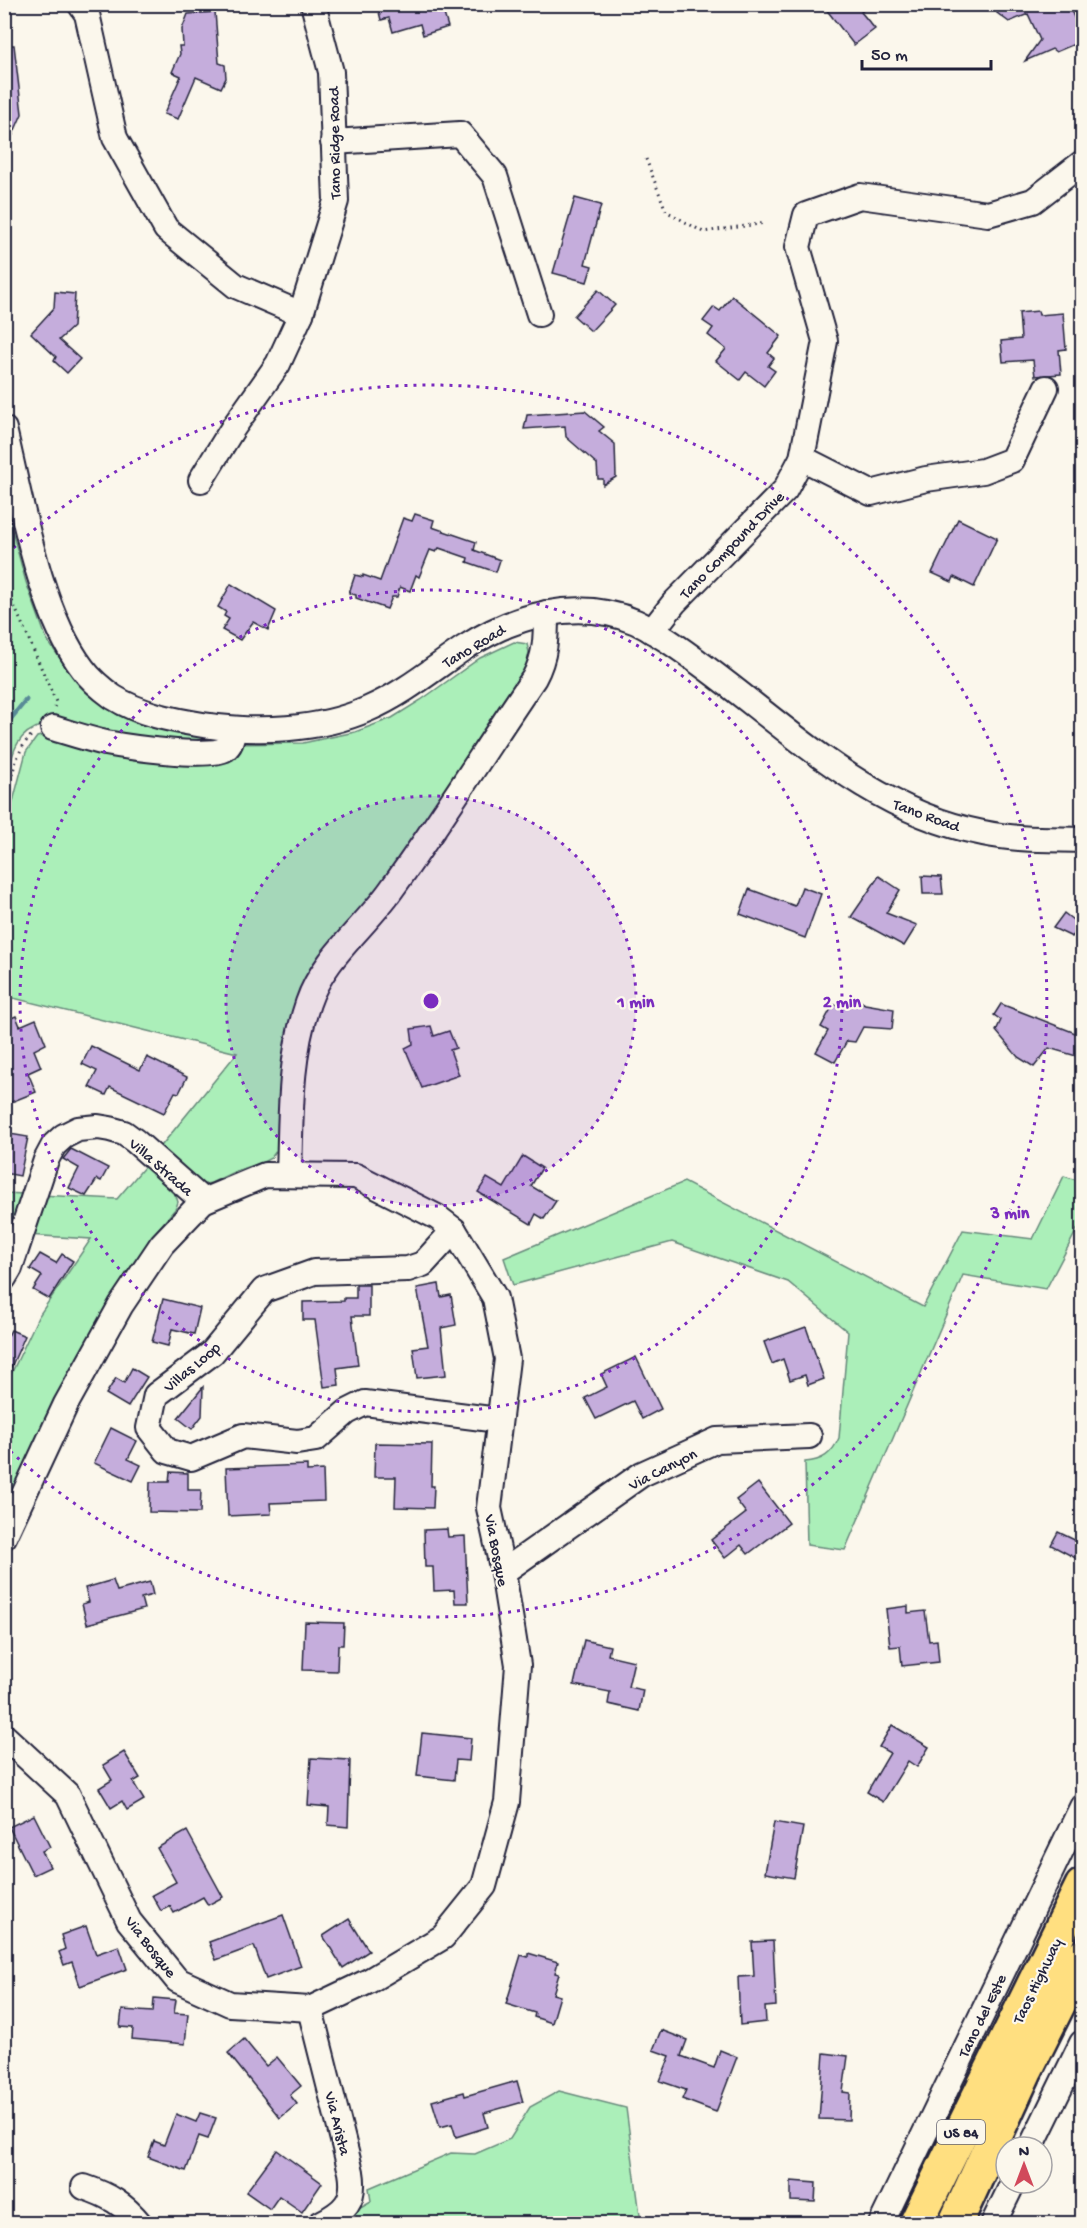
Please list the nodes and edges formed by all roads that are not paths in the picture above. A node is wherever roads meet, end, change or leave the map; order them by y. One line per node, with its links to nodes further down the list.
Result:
1 (80, 4): 5 (street)
2 (313, 4): 3 (street, Tano Ridge Road)
3 (333, 142): 5 (street, Tano Ridge Road); 6 (street)
4 (1083, 163): 9 (street, Tano Compound Drive)
5 (302, 314): 10 (street, Tano Ridge Road)
6 (539, 314)
7 (1046, 388): 9 (street)
8 (4, 429): 14 (street, Tano Road)
9 (802, 458): 12 (street, Tano Compound Drive)
10 (201, 480)
11 (546, 613): 12 (street, Tano Road); 14 (street, Tano Road); 16 (street)
12 (652, 631): 15 (street, Tano Road)
13 (53, 728): 14 (street)
14 (234, 729)
15 (1083, 840)
16 (289, 1175): 17 (street, Via Bosque); 18 (street, Via Bosque)
17 (202, 1201): 19 (street, Villa Strada); 22 (street, Via Bosque)
18 (454, 1230): 20 (street, Via Bosque); 20 (street, Villas Loop)
19 (4, 1278)
20 (498, 1420): 23 (street, Via Bosque)
21 (809, 1436): 23 (street, Via Canyon)
22 (4, 1537)
23 (503, 1572): 28 (street, Via Bosque)
24 (4, 1736): 28 (street, Via Bosque)
25 (1083, 1807): 35 (street, Tano del Este)
26 (1083, 1886): 36 (highway, Taos Highway / US 84)
27 (1083, 1957): 37 (highway, Taos Highway / US 84)
28 (310, 2008): 34 (street, Via Arista)
29 (1083, 2043): 30 (street)
30 (1037, 2135)
31 (84, 2187): 33 (street)
32 (1007, 2195): 38 (street)
33 (140, 2223)
34 (320, 2223)
35 (881, 2223)
36 (916, 2223)
37 (955, 2223)
38 (993, 2223)

